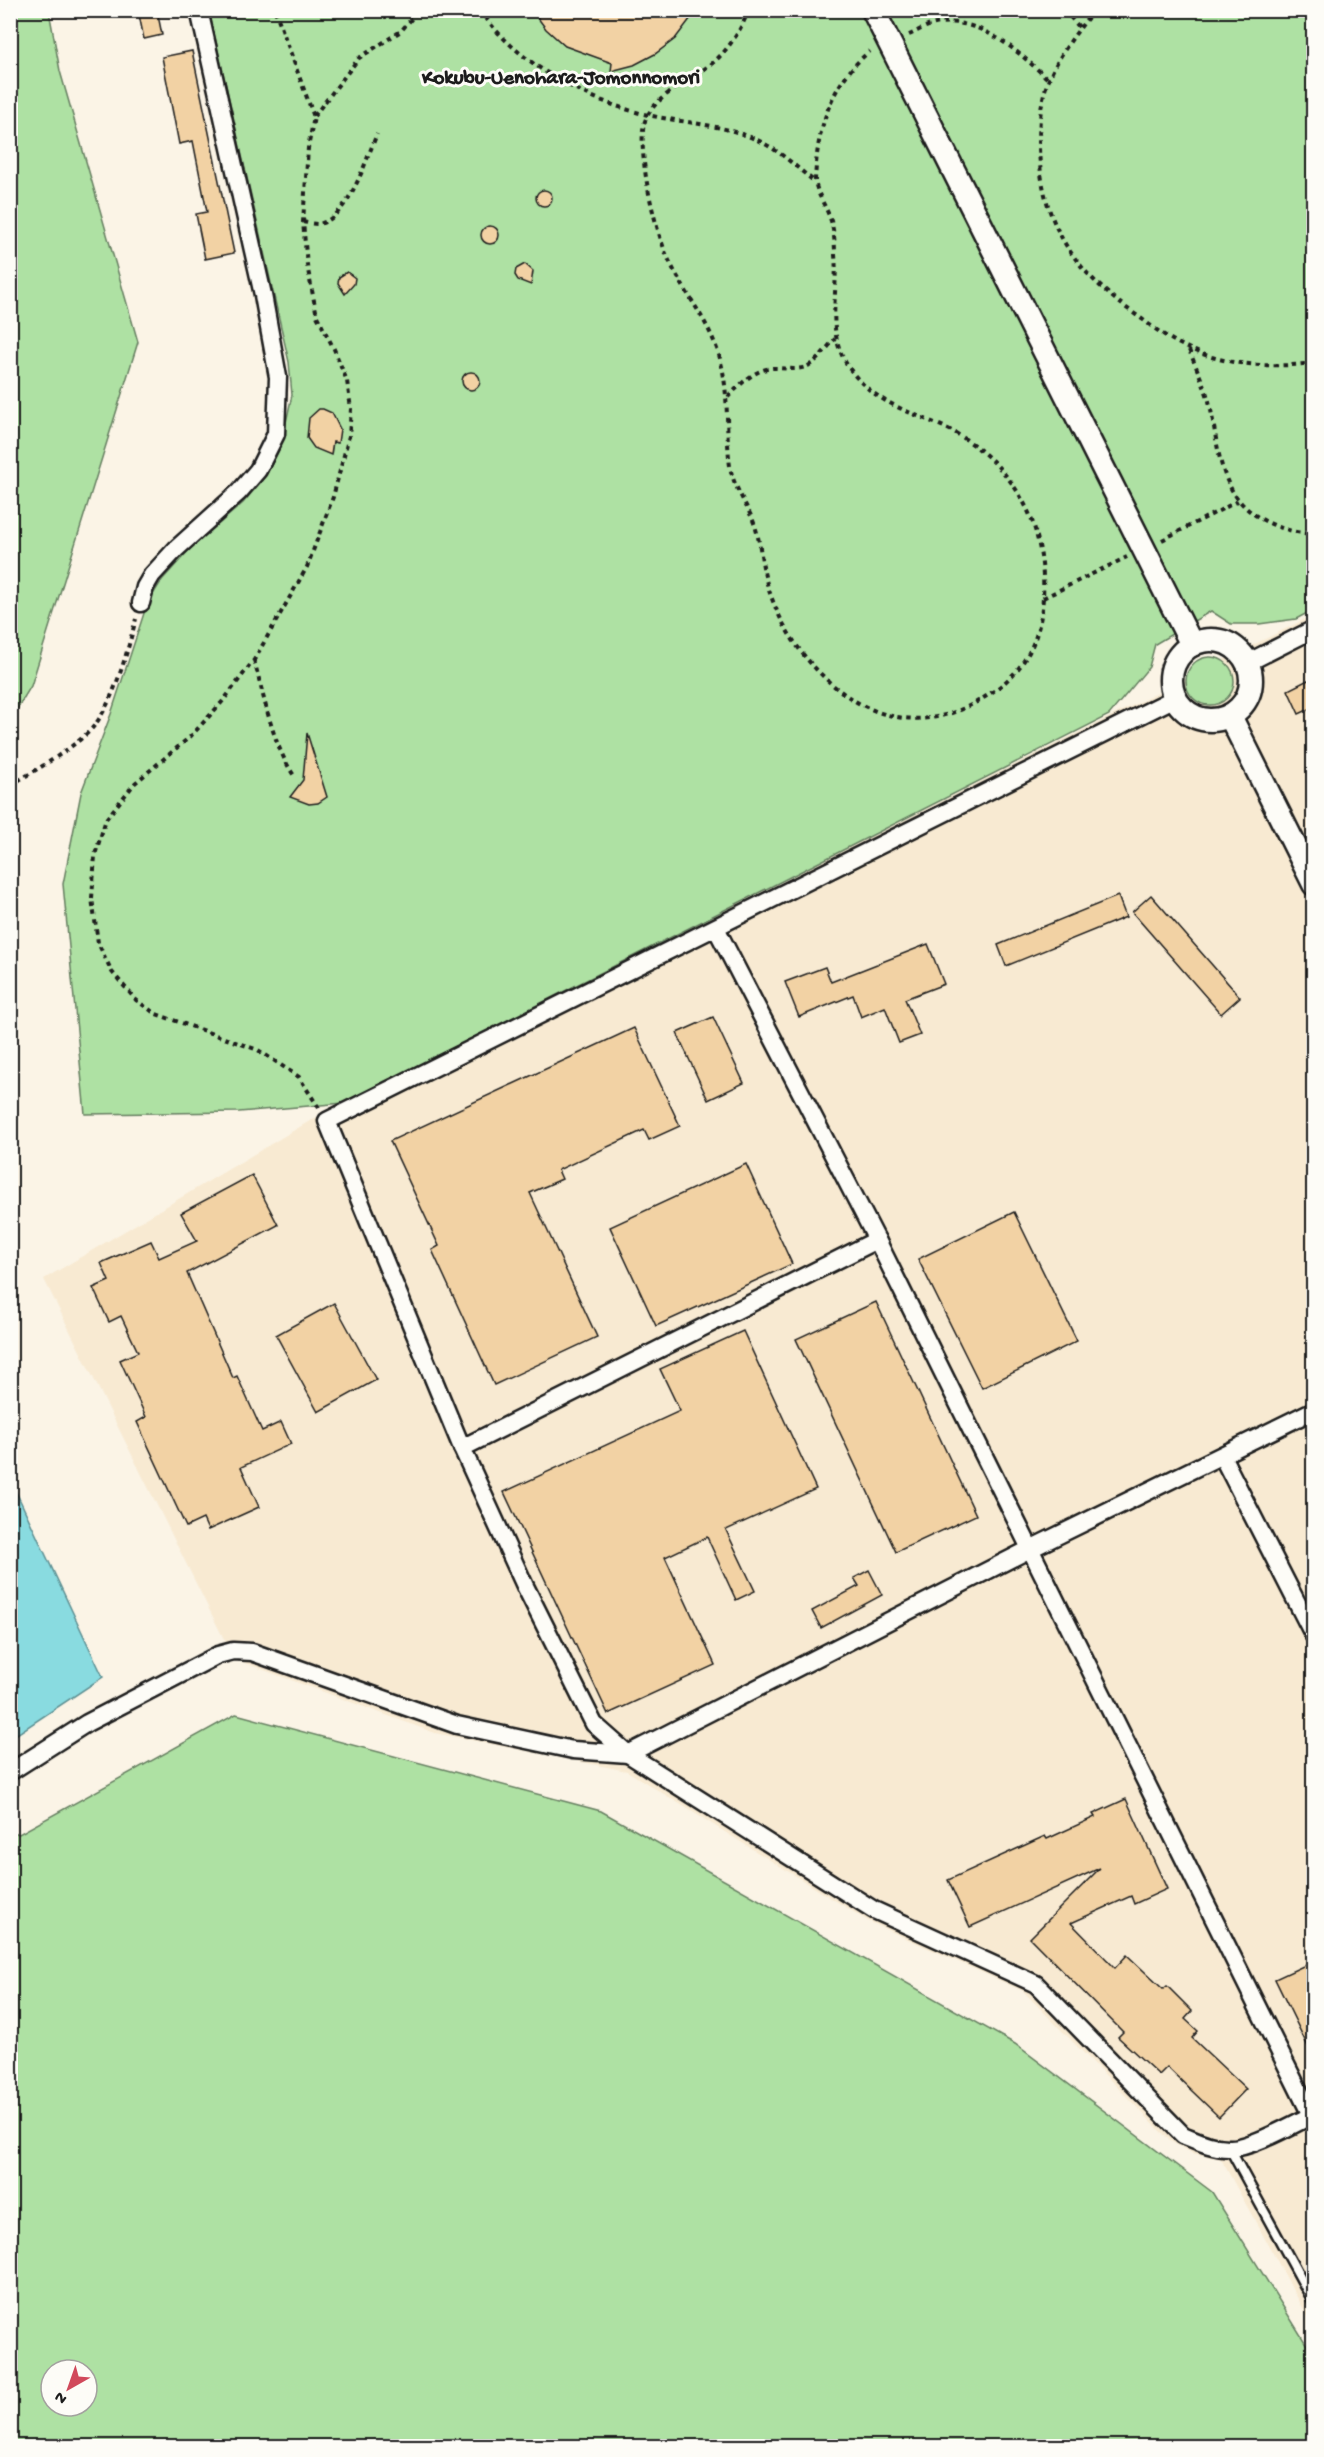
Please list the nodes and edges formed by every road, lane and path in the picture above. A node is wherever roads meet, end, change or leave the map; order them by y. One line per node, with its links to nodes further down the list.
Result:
1 (199, 10): 27 (street)
2 (275, 10): 14 (path)
3 (419, 10): 14 (path)
4 (480, 10): 13 (path)
5 (749, 10): 13 (path)
6 (873, 10): 29 (street)
7 (1064, 10): 9 (path)
8 (1094, 10): 9 (path)
9 (1080, 27): 12 (path)
10 (909, 34): 12 (path)
11 (873, 49): 16 (path)
12 (1049, 80): 19 (path)
13 (648, 115): 16 (path); 21 (path)
14 (314, 117): 17 (path)
15 (377, 134): 17 (path)
16 (815, 182): 18 (path)
17 (303, 222): 30 (path)
18 (835, 339): 21 (path); 26 (path)
19 (1189, 349): 20 (path); 22 (path)
20 (1314, 363)
21 (727, 398): 26 (path)
22 (1238, 501): 23 (path); 24 (path)
23 (1314, 534)
24 (1162, 540)
25 (1128, 557): 26 (path)
26 (1043, 598)
27 (141, 603): 35 (path)
28 (1314, 629): 31 (street)
29 (1192, 645): 31 (street); 32 (street)
30 (254, 660): 34 (path); 38 (path)
31 (1247, 663): 33 (street)
32 (1175, 698): 33 (street); 37 (street)
33 (1230, 716): 36 (street)
34 (295, 777)
35 (10, 785)
36 (1314, 884)
37 (716, 928): 38 (street); 39 (street)
38 (327, 1121): 41 (street)
39 (877, 1240): 41 (street); 43 (street)
40 (1314, 1410): 42 (street)
41 (462, 1448): 45 (street)
42 (1222, 1456): 43 (street); 44 (street)
43 (1030, 1550): 45 (street); 47 (street)
44 (1314, 1636)
45 (628, 1754): 46 (street); 48 (street)
46 (10, 1772)
47 (1312, 2114): 48 (street)
48 (1230, 2149): 49 (lane)
49 (1314, 2303)

